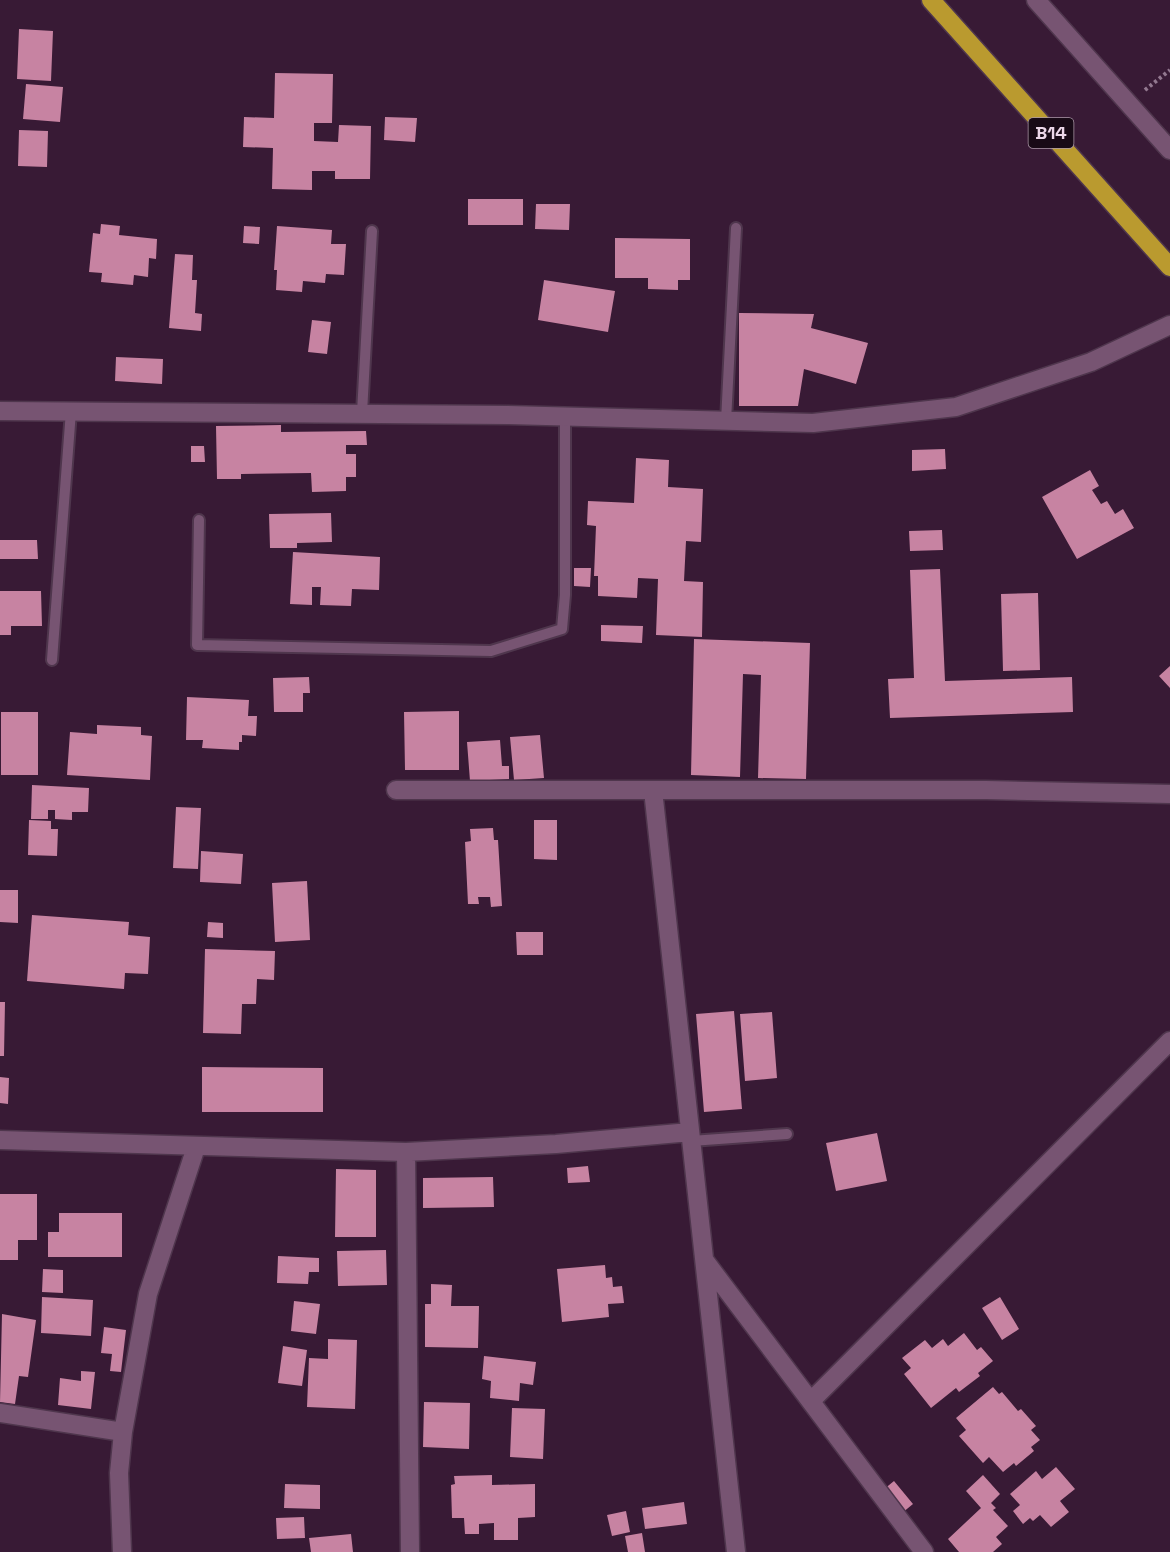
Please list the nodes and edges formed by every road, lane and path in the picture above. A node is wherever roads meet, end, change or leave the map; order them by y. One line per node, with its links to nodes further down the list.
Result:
1 (931, 0): 8 (highway, B14)
2 (1036, 0): 4 (street)
3 (1170, 70): 4 (path)
4 (1129, 103): 5 (street)
5 (1170, 150)
6 (736, 228): 14 (lane)
7 (372, 231): 12 (lane)
8 (1170, 267)
9 (1170, 325): 14 (street)
10 (0, 411): 11 (street)
11 (71, 411): 12 (street); 16 (lane)
12 (362, 414): 13 (street)
13 (565, 416): 14 (street); 15 (lane)
14 (726, 421)
15 (199, 520)
16 (52, 660)
17 (396, 790): 18 (street)
18 (653, 790): 19 (street); 22 (street)
19 (1170, 794)
20 (1170, 1041): 27 (street)
21 (787, 1134): 22 (lane)
22 (690, 1137): 25 (street); 26 (street)
23 (0, 1140): 24 (street)
24 (196, 1147): 25 (street); 29 (street)
25 (406, 1152): 31 (street)
26 (704, 1259): 27 (street); 32 (street)
27 (811, 1401): 33 (street)
28 (0, 1413): 29 (street)
29 (123, 1432): 30 (street)
30 (122, 1552)
31 (410, 1552)
32 (736, 1552)
33 (924, 1552)

